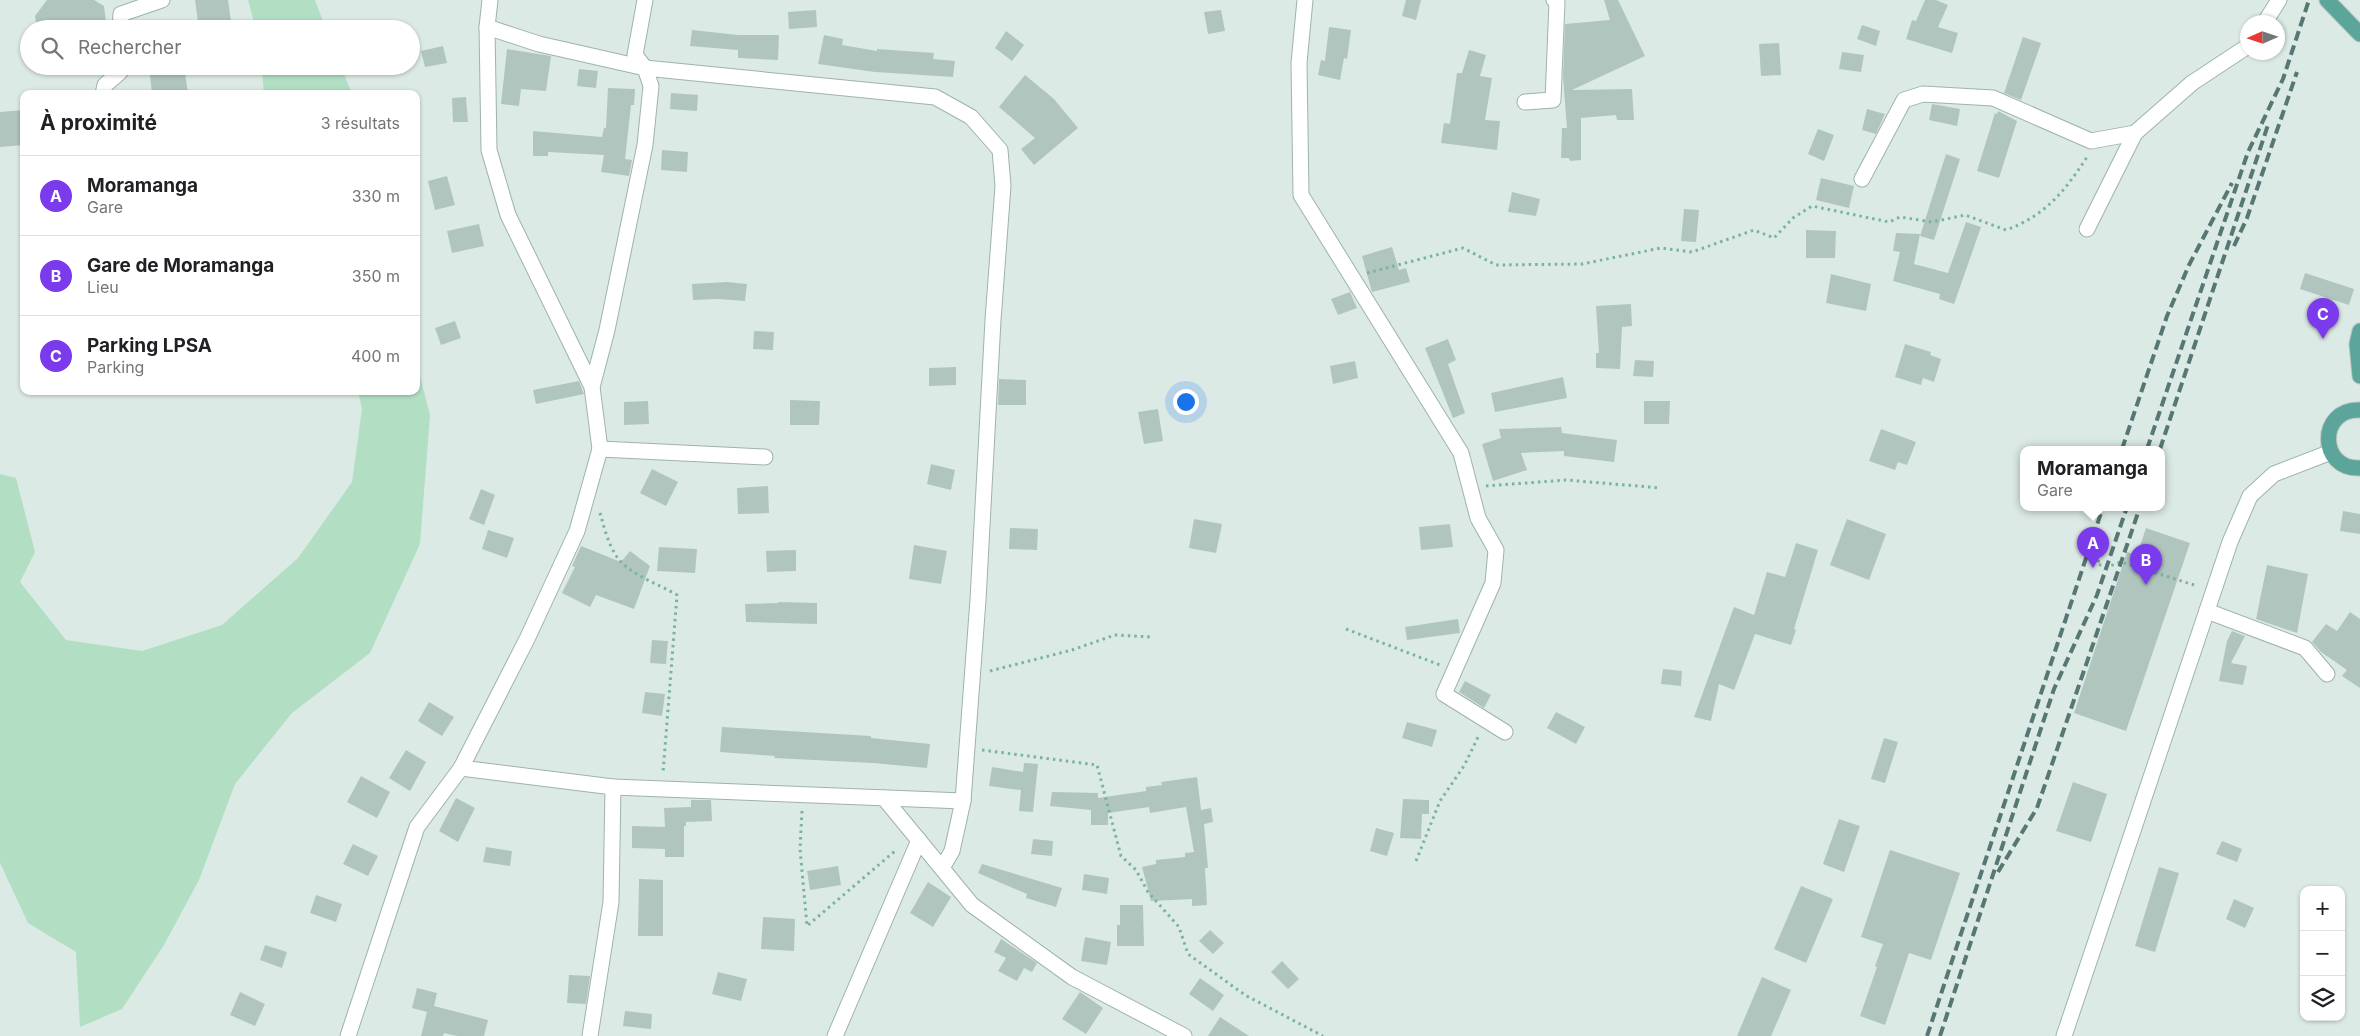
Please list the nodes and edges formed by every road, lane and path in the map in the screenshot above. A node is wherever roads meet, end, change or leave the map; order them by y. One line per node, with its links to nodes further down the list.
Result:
1 (162, 0): 8 (street)
2 (490, 0): 10 (street)
3 (645, 0): 13 (street)
4 (1305, 0): 21 (street)
5 (1554, 0): 16 (street)
6 (2278, 0): 9 (street)
7 (2326, 0): 11 (main road)
8 (119, 14)
9 (2269, 15)
10 (487, 26): 13 (street); 24 (street)
11 (2360, 34)
12 (2240, 51): 17 (street)
13 (645, 68): 24 (street); 40 (street)
14 (117, 75): 15 (street)
15 (104, 90)
16 (1525, 102)
17 (2134, 133): 18 (street); 20 (street)
18 (2098, 140): 19 (street); 21 (path)
19 (1862, 179)
20 (2087, 229)
21 (1350, 277): 30 (street)
22 (2360, 332): 23 (main road)
23 (2360, 376)
24 (592, 387): 26 (street)
25 (2360, 410): 27 (main road)
26 (600, 449): 28 (street); 44 (street)
27 (2331, 452): 29 (main road); 35 (street)
28 (765, 456)
29 (2360, 468)
30 (1470, 488): 31 (path); 38 (street)
31 (1661, 488)
32 (599, 511): 46 (path)
33 (2099, 560): 34 (path)
34 (2194, 585)
35 (2207, 610): 39 (street); 58 (street)
36 (1346, 629): 38 (path)
37 (1152, 637): 40 (path)
38 (1455, 670): 41 (street)
39 (2327, 674)
40 (972, 676): 43 (street)
41 (1486, 720): 42 (street); 51 (path)
42 (1505, 732)
43 (966, 748): 49 (street); 57 (path)
44 (461, 768): 45 (street); 53 (street)
45 (613, 787): 46 (street); 54 (street)
46 (661, 789): 47 (street)
47 (802, 794): 48 (street); 50 (path)
48 (884, 798): 49 (street); 50 (street)
49 (963, 801): 52 (street)
50 (916, 837): 52 (street); 55 (street)
51 (1416, 861)
52 (942, 868): 56 (street)
53 (348, 1036)
54 (590, 1036)
55 (835, 1036)
56 (1184, 1036)
57 (1323, 1036)
58 (2064, 1036)

